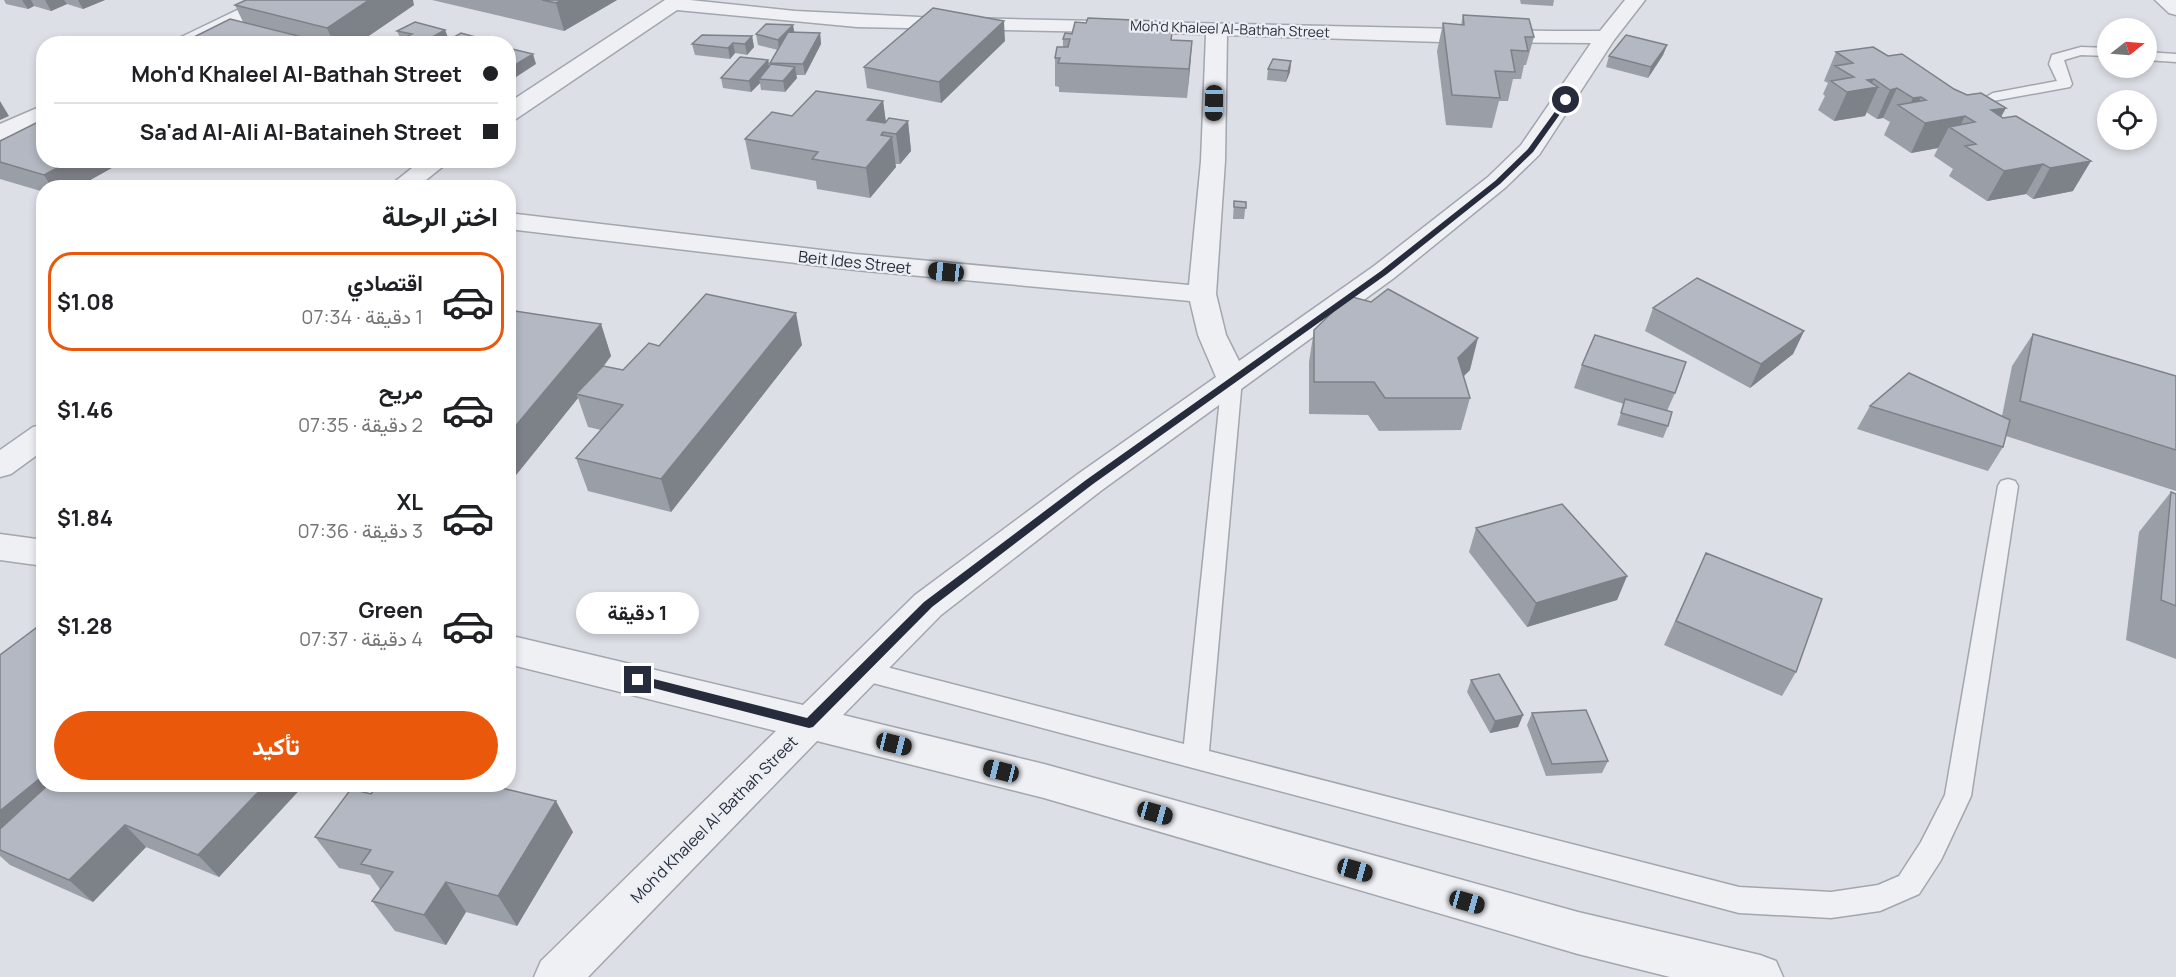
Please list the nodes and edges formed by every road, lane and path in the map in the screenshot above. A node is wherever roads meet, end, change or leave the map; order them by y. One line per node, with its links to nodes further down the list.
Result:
1 (274, 0): 7 (street)
2 (1635, 0): 8 (street, Moh'd Khaleel Al-Bathah Street)
3 (2165, 0): 5 (street)
4 (676, 2): 6 (street, Moh'd Khaleel Al-Bathah Street); 13 (street)
5 (2176, 9)
6 (1216, 28): 8 (street, Moh'd Khaleel Al-Bathah Street); 19 (street)
7 (200, 36)
8 (1606, 37): 20 (street, Moh'd Khaleel Al-Bathah Street)
9 (2097, 51): 12 (lane)
10 (2157, 57): 11 (lane)
11 (2176, 58)
12 (1993, 97)
13 (516, 109)
14 (36, 116): 15 (street)
15 (0, 133)
16 (428, 168): 17 (street)
17 (410, 180)
18 (516, 222): 19 (street, Beit Ides Street)
19 (1202, 294): 20 (street)
20 (1232, 379): 27 (street, Moh'd Khaleel Al-Bathah Street); 29 (lane)
21 (36, 440): 22 (street)
22 (0, 466)
23 (2008, 486): 29 (lane)
24 (0, 547): 25 (street)
25 (36, 552)
26 (516, 651): 28 (street)
27 (863, 671): 28 (street, Moh'd Khaleel Al-Bathah Street); 29 (lane)
28 (809, 723): 30 (street, Moh'd Khaleel Al-Bathah Street); 31 (street)
29 (1196, 756)
30 (557, 977)
31 (1760, 977)

